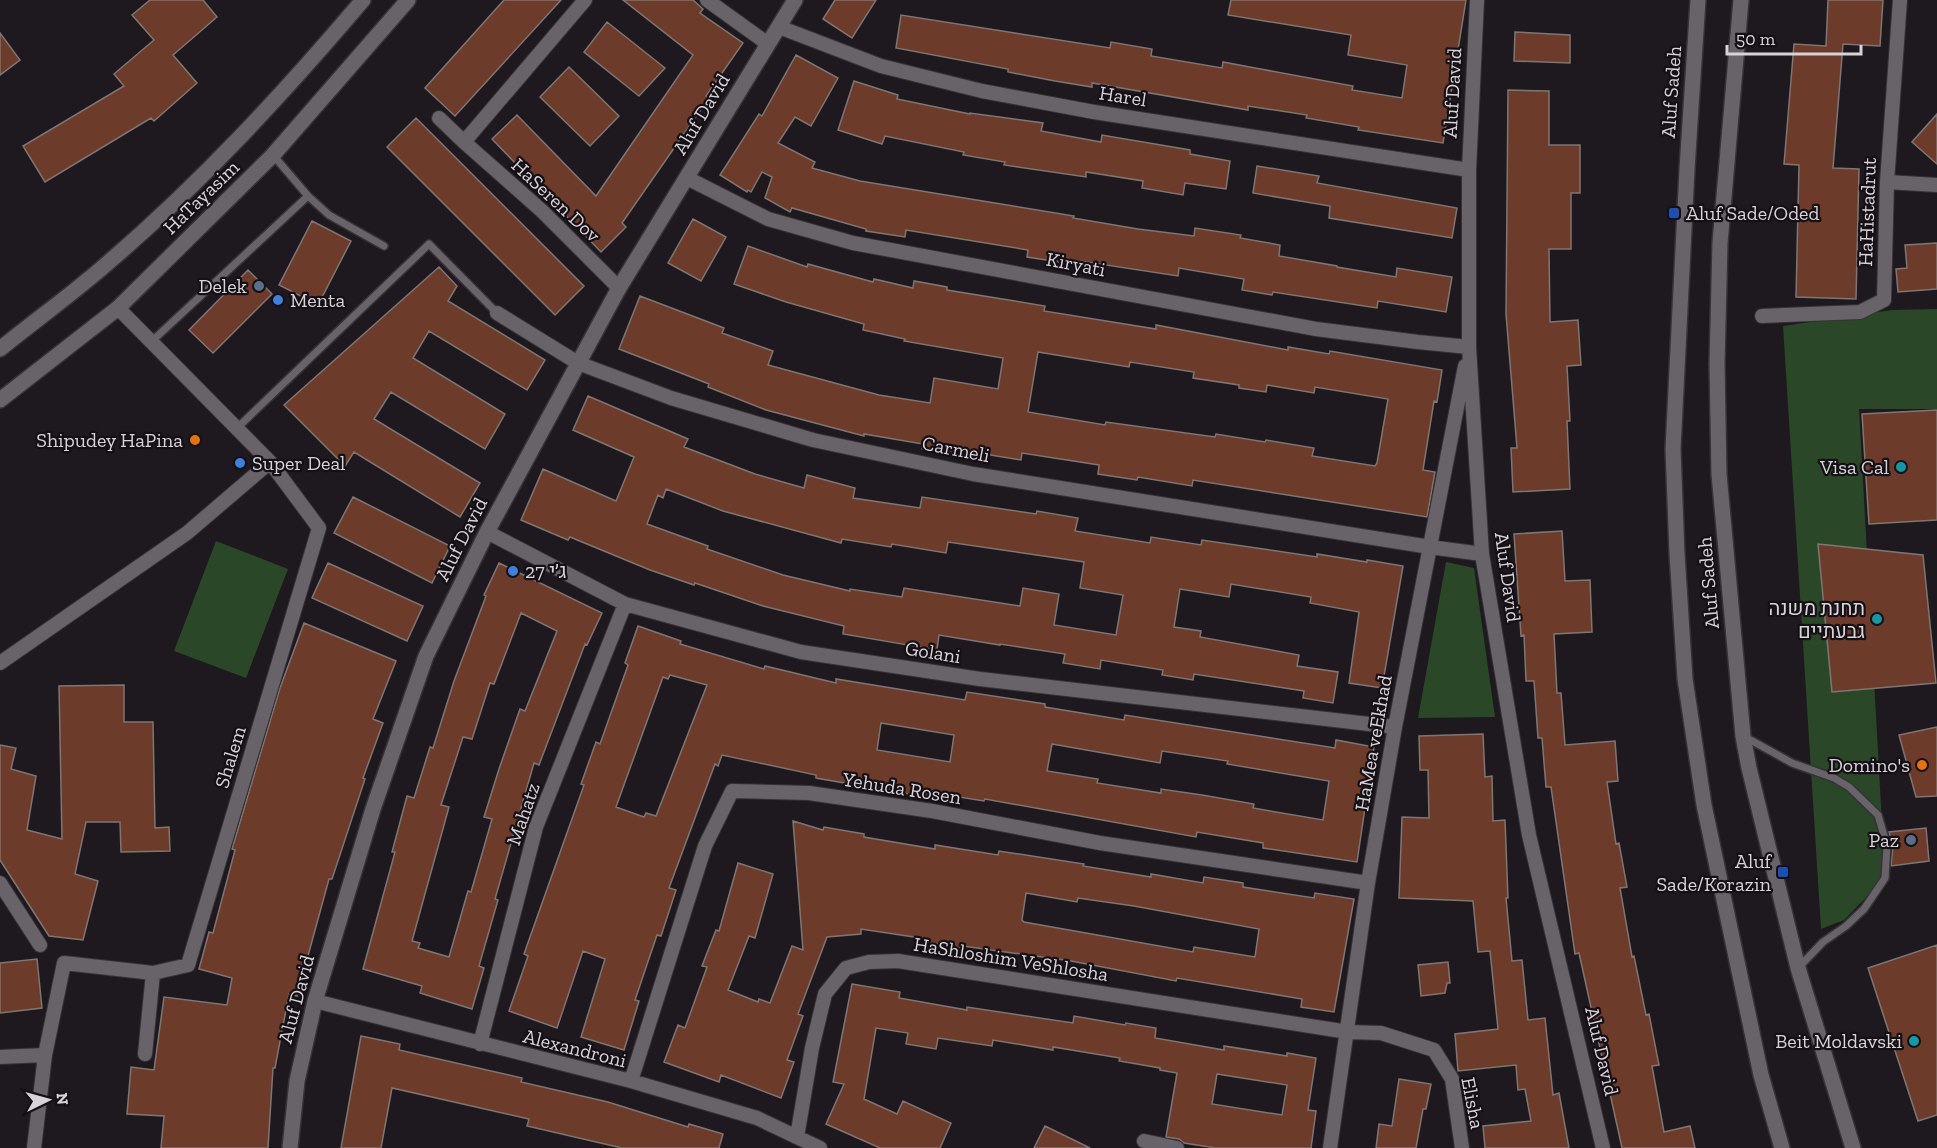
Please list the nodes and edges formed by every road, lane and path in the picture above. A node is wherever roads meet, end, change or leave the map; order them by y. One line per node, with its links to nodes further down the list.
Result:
1 (363, 0): 27 (main road, HaTayasim)
2 (408, 0): 14 (main road, HaTayasim)
3 (585, 0): 13 (street)
4 (707, 0): 11 (street)
5 (795, 0): 10 (main road, Aluf David)
6 (1477, 0): 15 (street, Aluf David)
7 (1698, 0): 60 (main road, Aluf Sadeh)
8 (1741, 0): 38 (main road, Aluf Sadeh)
9 (1900, 0): 17 (street, HaHistadrut)
10 (778, 27): 11 (main road, Aluf David); 15 (street, Harel)
11 (768, 44): 16 (main road, Aluf David)
12 (439, 118): 13 (street, HaSeren Dov)
13 (464, 142): 21 (street, HaSeren Dov)
14 (273, 155): 19 (lane); 22 (main road, HaTayasim)
15 (1469, 170): 26 (street, Aluf David)
16 (687, 178): 21 (main road, Aluf David); 26 (street, Kiryati)
17 (1887, 182): 18 (street); 24 (street, HaHistadrut)
18 (1937, 185)
19 (308, 196): 20 (lane); 25 (lane)
20 (384, 246)
21 (619, 288): 28 (main road, Aluf David)
22 (118, 308): 25 (street, Shalem); 29 (main road, HaTayasim)
23 (497, 313): 28 (street, Carmeli); 30 (lane)
24 (1762, 316)
25 (151, 342): 30 (street, Shalem)
26 (1469, 346): 33 (street, HaMea veEkhad); 34 (street, Aluf David)
27 (0, 349)
28 (578, 363): 32 (main road, Aluf David); 33 (street, Carmeli)
29 (0, 400)
30 (236, 429): 31 (street, Shalem)
31 (270, 462): 36 (street); 43 (street, Shalem)
32 (487, 532): 35 (street, Golani); 44 (main road, Aluf David)
33 (1430, 547): 34 (street, Carmeli); 37 (street, HaMea veEkhad)
34 (1482, 554): 59 (street, Aluf David)
35 (625, 604): 37 (street, Golani); 46 (street, Mahatz)
36 (0, 663)
37 (1395, 727): 40 (street, HaMea veEkhad)
38 (1743, 736): 42 (main road, Aluf Sadeh); 42 (lane)
39 (0, 883): 41 (street)
40 (1368, 883): 45 (street, HaMea veEkhad); 50 (street, Yehuda Rosen)
41 (40, 945)
42 (1798, 968): 61 (main road, Aluf Sadeh)
43 (153, 973): 47 (street); 48 (street)
44 (315, 1001): 46 (street, Alexandroni); 54 (main road, Aluf David)
45 (1348, 1032): 51 (street, HaShloshim VeShlosha); 57 (street, HaMea veEkhad); 58 (street, Elisha)
46 (480, 1044): 50 (street, Alexandroni)
47 (145, 1054)
48 (45, 1055): 49 (street); 53 (street)
49 (0, 1057)
50 (631, 1082): 51 (street, Alexandroni)
51 (797, 1137): 55 (street, Alexandroni)
52 (1144, 1141): 56 (street)
53 (34, 1148)
54 (290, 1148)
55 (819, 1148)
56 (1177, 1148)
57 (1330, 1148)
58 (1462, 1148)
59 (1603, 1148)
60 (1782, 1148)
61 (1853, 1148)

